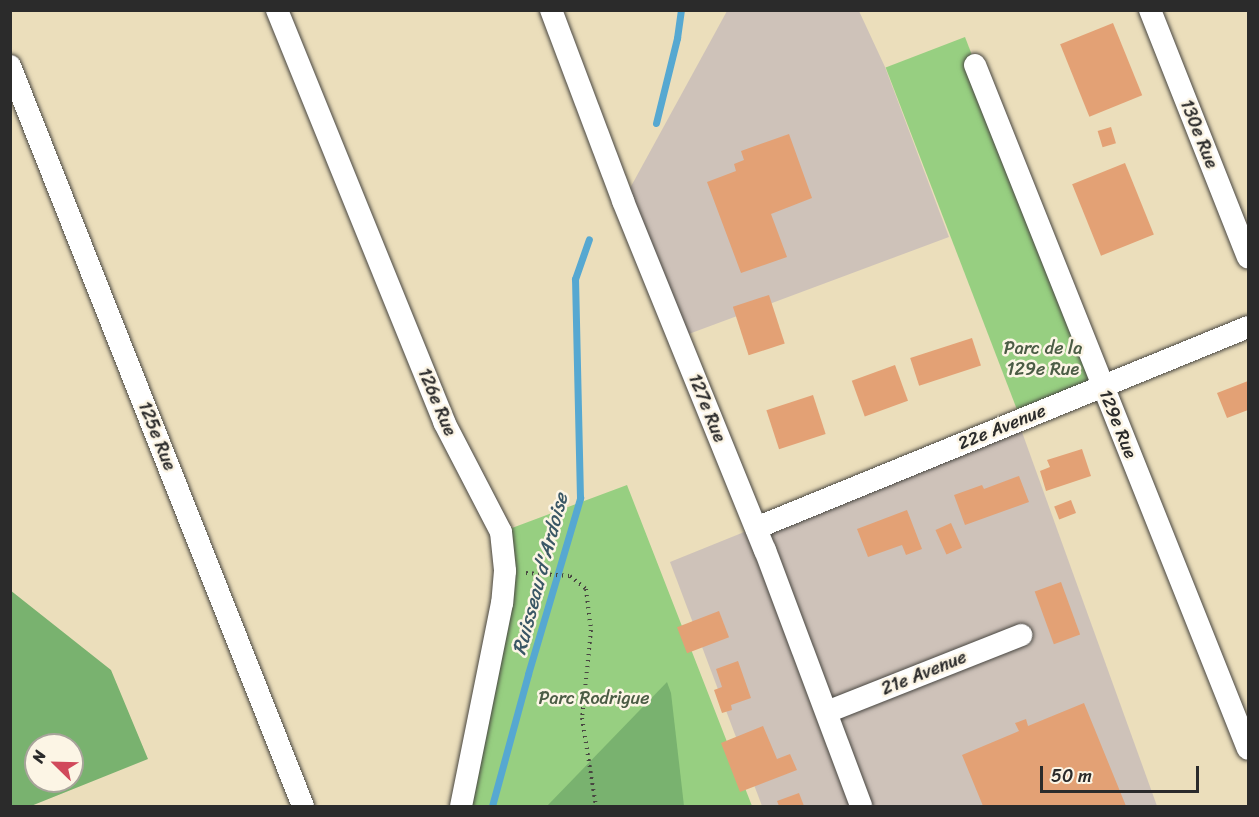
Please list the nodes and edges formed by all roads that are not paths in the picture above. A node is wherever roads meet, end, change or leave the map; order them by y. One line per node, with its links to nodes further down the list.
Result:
1 (277, 10): 14 (street, 126e Rue)
2 (551, 10): 9 (street, 127e Rue)
3 (1150, 10): 6 (street, 130e Rue)
4 (975, 65): 8 (street, 129e Rue)
5 (10, 66): 13 (street, 125e Rue)
6 (1248, 257)
7 (1248, 327): 8 (street, 22e Avenue)
8 (1102, 386): 9 (street, 22e Avenue); 12 (street, 129e Rue)
9 (756, 528): 11 (street, 127e Rue)
10 (1022, 635): 11 (street, 21e Avenue)
11 (826, 712): 15 (street, 127e Rue)
12 (1248, 748)
13 (303, 807)
14 (461, 807)
15 (861, 807)

